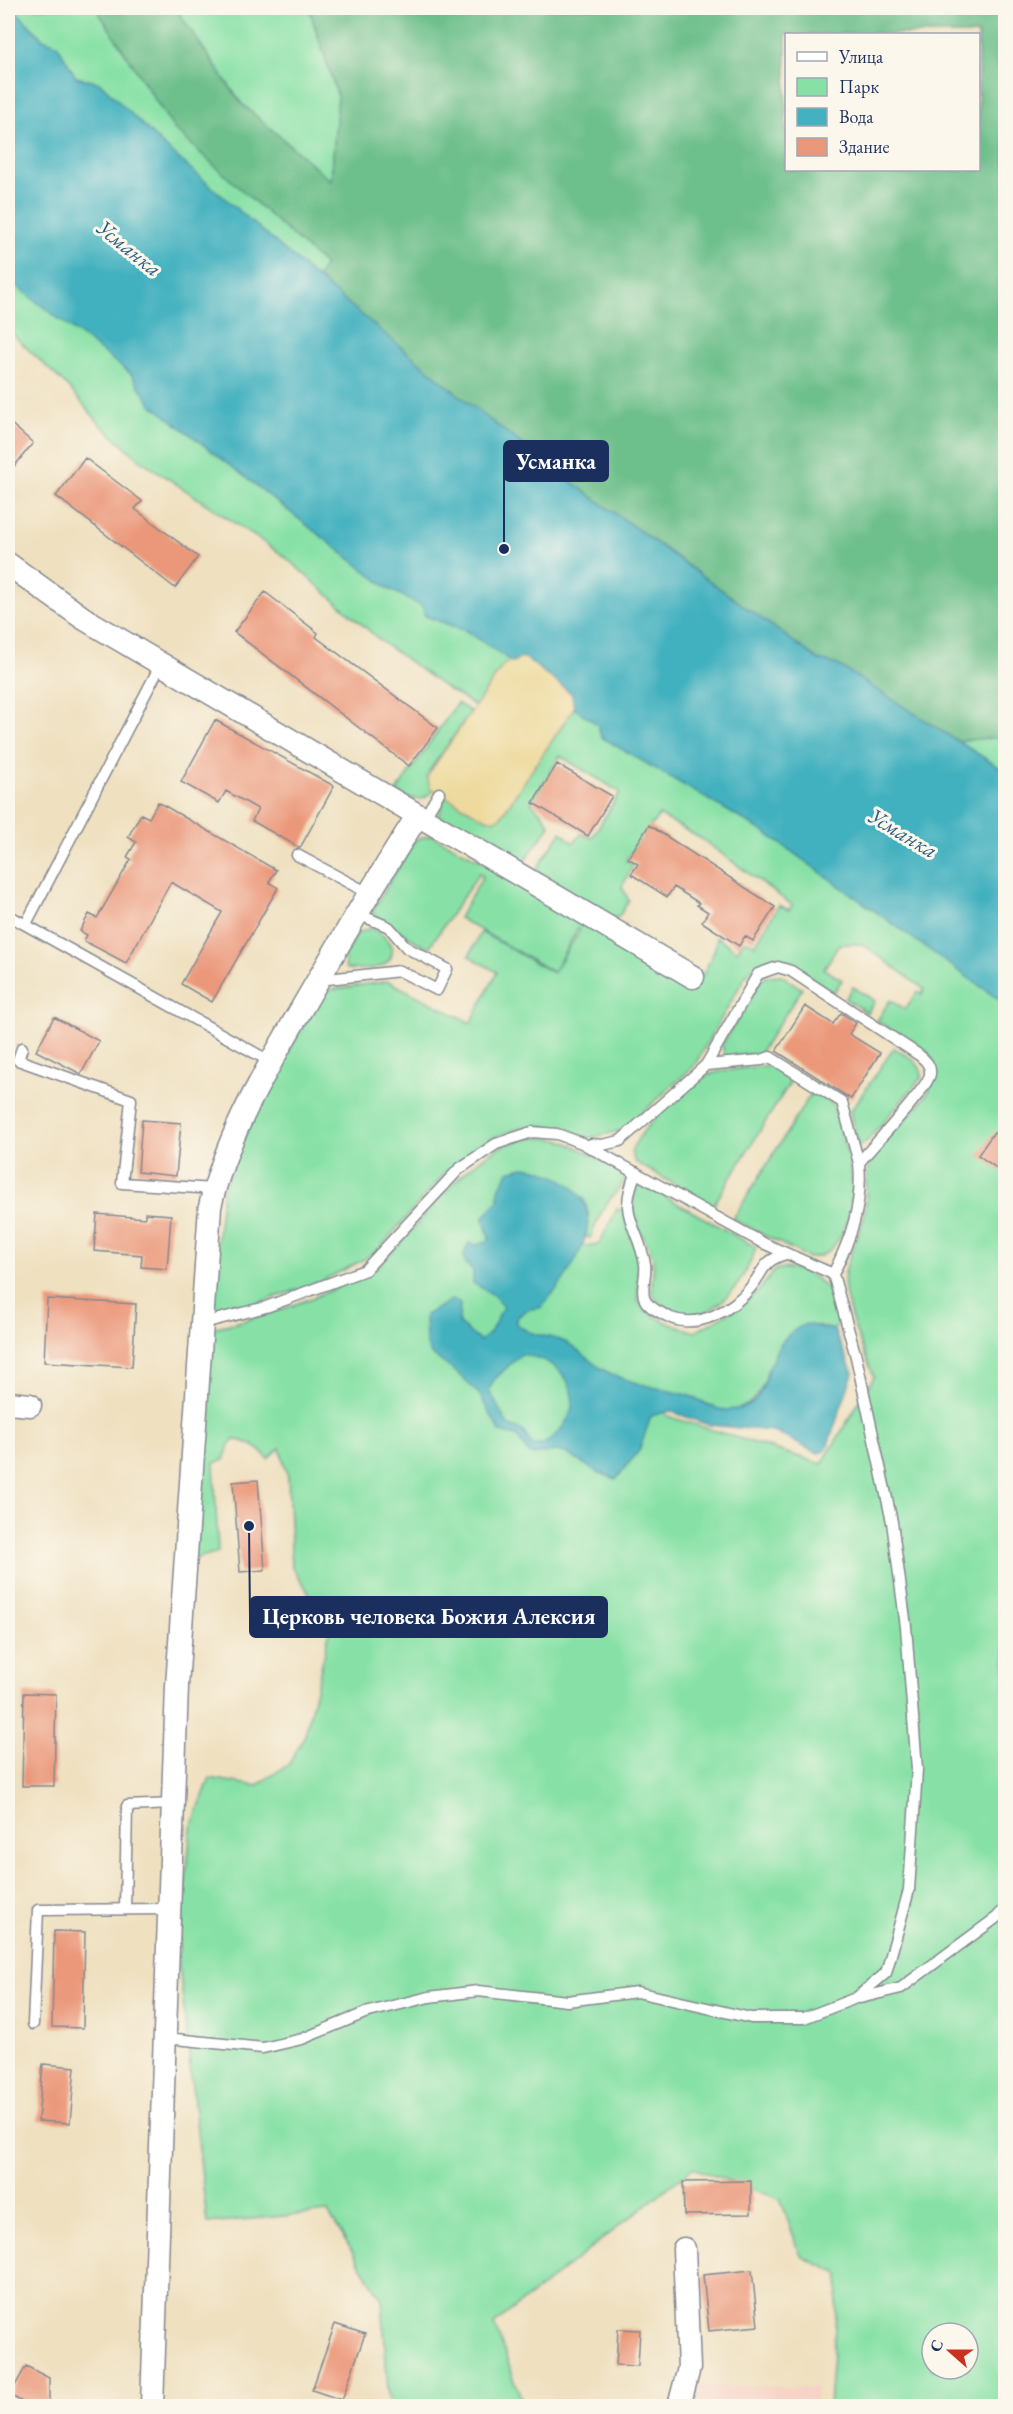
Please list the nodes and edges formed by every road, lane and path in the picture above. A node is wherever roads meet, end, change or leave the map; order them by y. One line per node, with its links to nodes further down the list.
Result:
1 (8, 564): 2 (street)
2 (161, 664): 4 (street); 9 (lane)
3 (439, 793): 4 (lane)
4 (421, 817): 6 (street); 10 (street)
5 (297, 855): 6 (lane)
6 (370, 894): 7 (street)
7 (358, 914): 11 (street); 11 (lane)
8 (8, 915): 9 (lane)
9 (26, 924): 13 (lane)
10 (693, 977)
11 (319, 980): 13 (street)
12 (22, 1048): 18 (lane)
13 (272, 1062): 18 (street)
14 (706, 1065): 15 (lane); 16 (lane); 16 (lane)
15 (582, 1143): 17 (lane); 21 (lane)
16 (859, 1163): 20 (lane)
17 (636, 1172): 19 (lane); 19 (lane)
18 (214, 1189): 21 (street)
19 (786, 1254): 20 (lane)
20 (833, 1274): 28 (lane)
21 (203, 1323): 24 (street)
22 (8, 1403): 23 (street)
23 (30, 1405)
24 (173, 1804): 26 (street); 27 (lane)
25 (1005, 1908): 28 (lane)
26 (170, 1909): 27 (lane); 30 (street)
27 (125, 1910): 29 (lane)
28 (856, 1998): 30 (lane)
29 (33, 2025)
30 (166, 2038): 32 (street)
31 (684, 2248): 33 (street)
32 (153, 2406)
33 (679, 2406)

